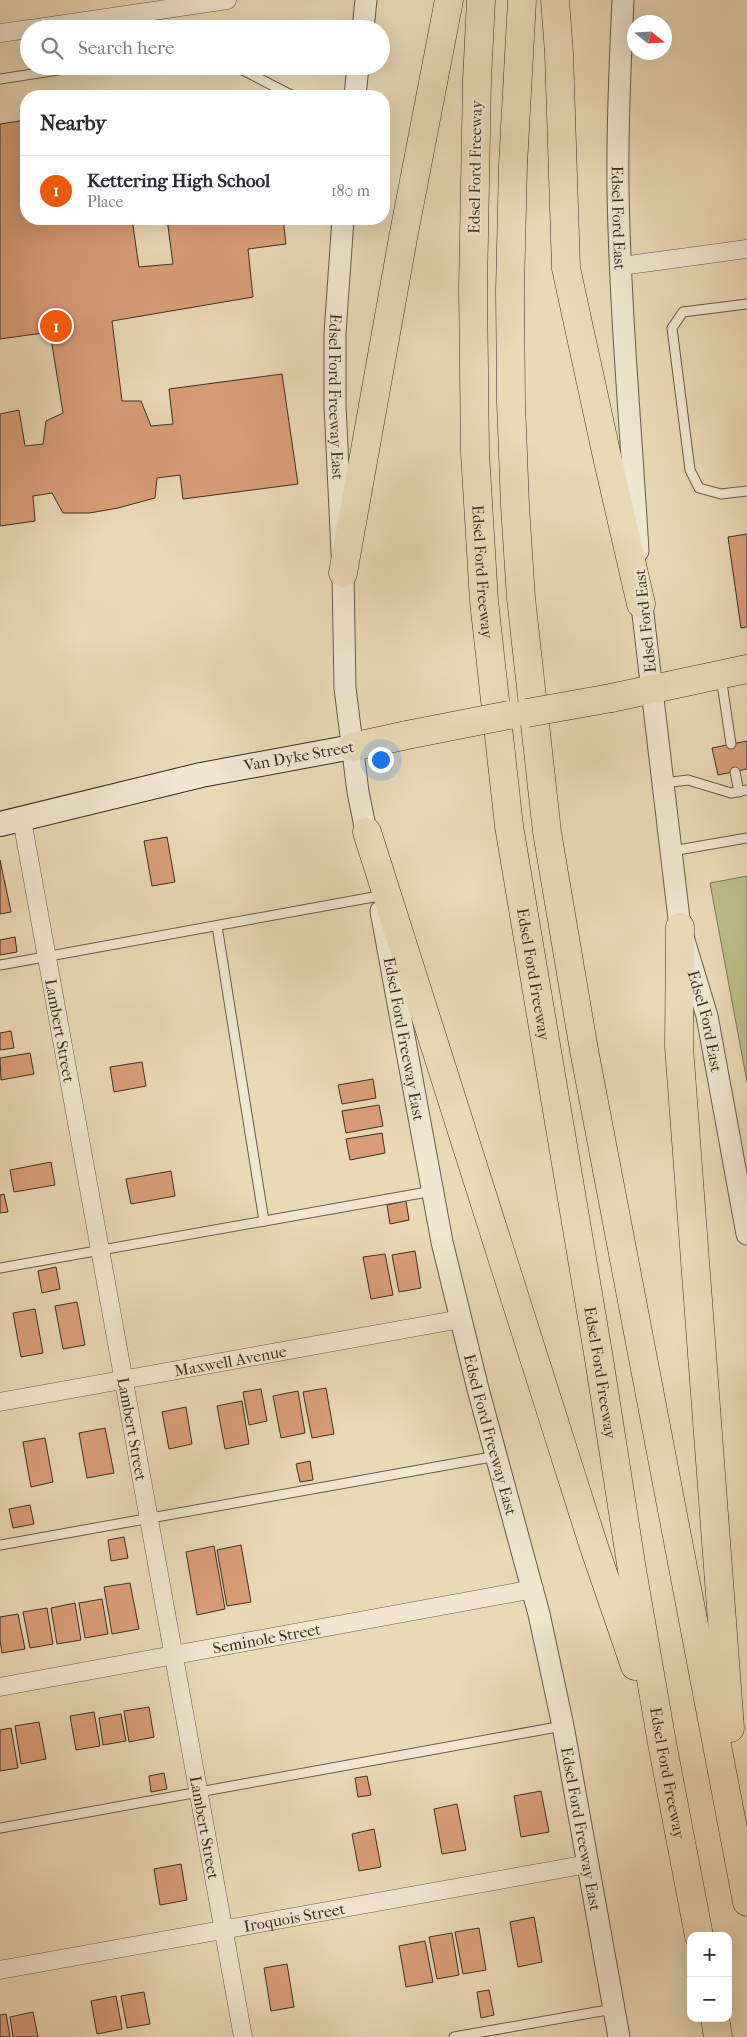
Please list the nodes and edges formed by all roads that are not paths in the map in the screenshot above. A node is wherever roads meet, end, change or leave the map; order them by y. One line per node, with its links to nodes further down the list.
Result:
1 (228, 0): 8 (street)
2 (366, 0): 9 (street)
3 (449, 0): 23 (main road)
4 (481, 0): 57 (main road, Edsel Ford Freeway)
5 (522, 0): 60 (main road)
6 (555, 0): 24 (main road)
7 (623, 0): 20 (street, Edsel Ford East)
8 (91, 20)
9 (363, 20)
10 (20, 30): 11 (street)
11 (0, 33)
12 (26, 75): 15 (lane)
13 (252, 75): 16 (lane)
14 (357, 75): 17 (street)
15 (0, 79)
16 (281, 90)
17 (356, 90)
18 (342, 225): 23 (street, Edsel Ford Freeway East)
19 (747, 249): 20 (street)
20 (621, 266): 24 (street, Edsel Ford East)
21 (747, 304): 22 (lane)
22 (747, 491)
23 (343, 573): 29 (street, Edsel Ford Freeway East)
24 (641, 604): 27 (street, Edsel Ford East)
25 (747, 669): 26 (main road, Van Dyke Street)
26 (720, 674): 27 (main road, Van Dyke Street); 28 (lane)
27 (652, 689): 29 (main road, Van Dyke Street, bridge); 31 (street, Edsel Ford East)
28 (731, 744)
29 (352, 747): 33 (main road, Van Dyke Street); 34 (street, Edsel Ford Freeway East)
30 (736, 772): 32 (lane)
31 (663, 783): 32 (lane); 36 (street, Edsel Ford East)
32 (743, 791)
33 (11, 822): 40 (street, Lambert Street)
34 (367, 832): 37 (street, Edsel Ford Freeway East); 57 (main road)
35 (747, 838): 36 (lane)
36 (672, 851): 39 (street, Edsel Ford East)
37 (379, 896): 38 (lane); 42 (street, Edsel Ford Freeway East)
38 (217, 926): 40 (lane); 43 (lane)
39 (680, 927): 44 (street, Edsel Ford East); 60 (main road)
40 (47, 957): 41 (lane); 45 (street, Lambert Street)
41 (0, 965)
42 (433, 1191): 43 (lane); 47 (street, Edsel Ford Freeway East)
43 (264, 1221): 45 (lane)
44 (747, 1234)
45 (100, 1249): 46 (lane); 48 (street, Lambert Street)
46 (0, 1268)
47 (461, 1319): 48 (street, Maxwell Avenue); 50 (street, Edsel Ford Freeway East)
48 (125, 1380): 49 (street, Maxwell Avenue); 51 (street, Lambert Street)
49 (0, 1402)
50 (497, 1456): 51 (lane); 53 (street, Edsel Ford Freeway East)
51 (150, 1517): 52 (lane); 54 (street, Lambert Street)
52 (0, 1545)
53 (534, 1589): 54 (street, Seminole Street); 56 (street, Edsel Ford Freeway East)
54 (174, 1654): 55 (street, Seminole Street); 58 (street, Lambert Street)
55 (0, 1687)
56 (562, 1726): 58 (lane); 61 (street, Edsel Ford Freeway East)
57 (662, 1743): 64 (main road, Edsel Ford Freeway)
58 (199, 1792): 59 (lane); 63 (street, Lambert Street)
59 (0, 1828)
60 (740, 1862): 62 (main road)
61 (588, 1864): 63 (street, Iroquois Street); 66 (street, Edsel Ford Freeway East)
62 (747, 1902)
63 (224, 1930): 65 (street, Iroquois Street); 68 (street, Lambert Street)
64 (698, 1932)
65 (0, 1970)
66 (614, 2009): 69 (lane); 70 (street, Edsel Ford Freeway East)
67 (716, 2022): 71 (main road)
68 (243, 2037)
69 (454, 2037)
70 (619, 2037)
71 (718, 2037)

